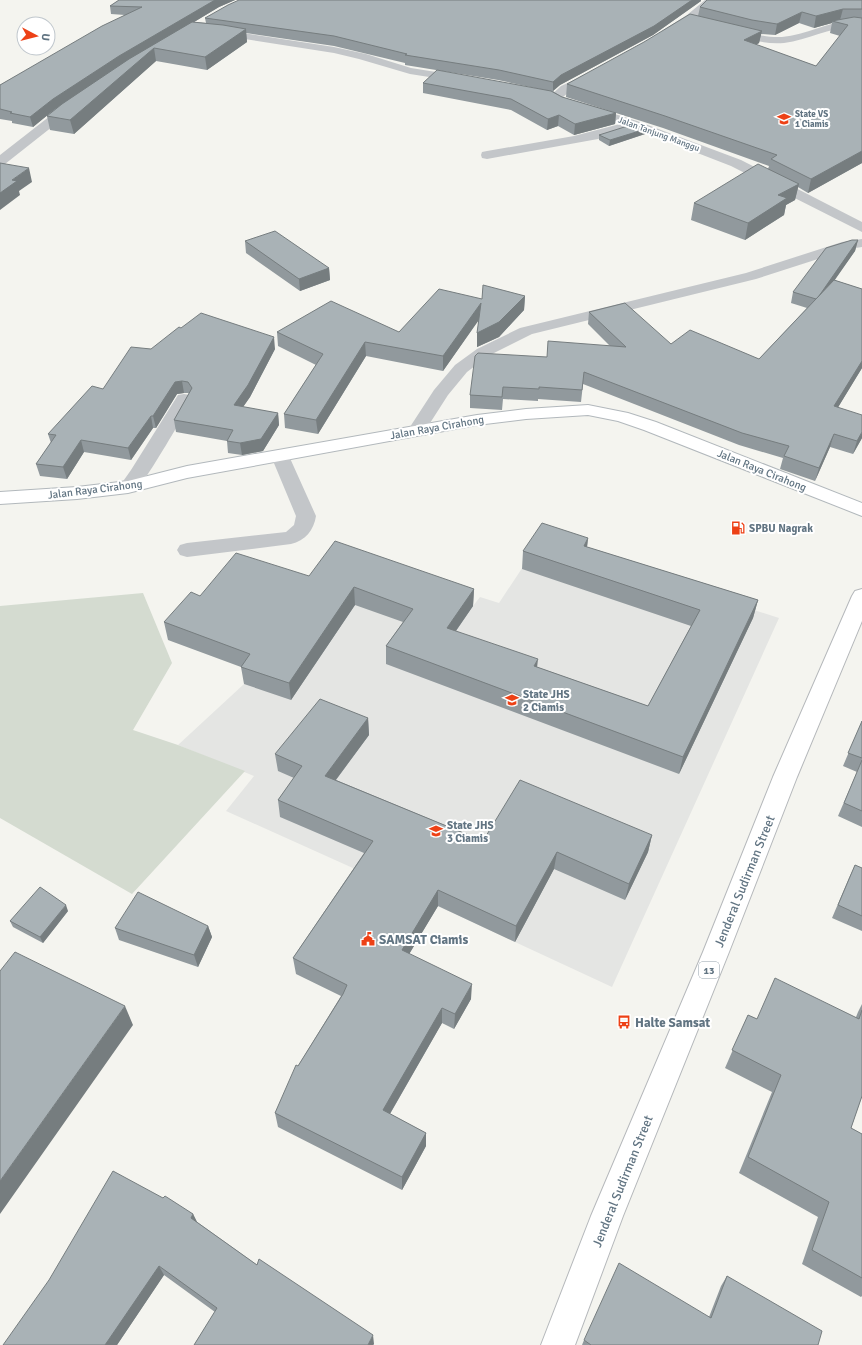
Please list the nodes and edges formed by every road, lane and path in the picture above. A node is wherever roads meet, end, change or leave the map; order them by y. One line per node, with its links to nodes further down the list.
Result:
1 (711, 0): 2 (street)
2 (686, 20): 3 (street); 7 (street)
3 (701, 24)
4 (862, 25): 5 (street)
5 (723, 29)
6 (209, 31): 9 (street)
7 (661, 36)
8 (600, 71): 11 (street, Jalan Tanjung Manggu)
9 (475, 81)
10 (80, 100): 13 (street)
11 (633, 124): 12 (street); 14 (street, Jalan Tanjung Manggu)
12 (487, 155)
13 (0, 161)
14 (862, 228)
15 (862, 243): 17 (street)
16 (184, 399): 19 (street)
17 (417, 430): 18 (main road, Jalan Raya Cirahong); 21 (main road, Jalan Raya Cirahong)
18 (280, 456): 19 (main road, Jalan Raya Cirahong); 22 (street)
19 (128, 487): 20 (main road, Jalan Raya Cirahong)
20 (0, 498)
21 (862, 510)
22 (187, 550)
23 (861, 601): 24 (main road, Jenderal Sudirman Street / 13)
24 (558, 1345)

